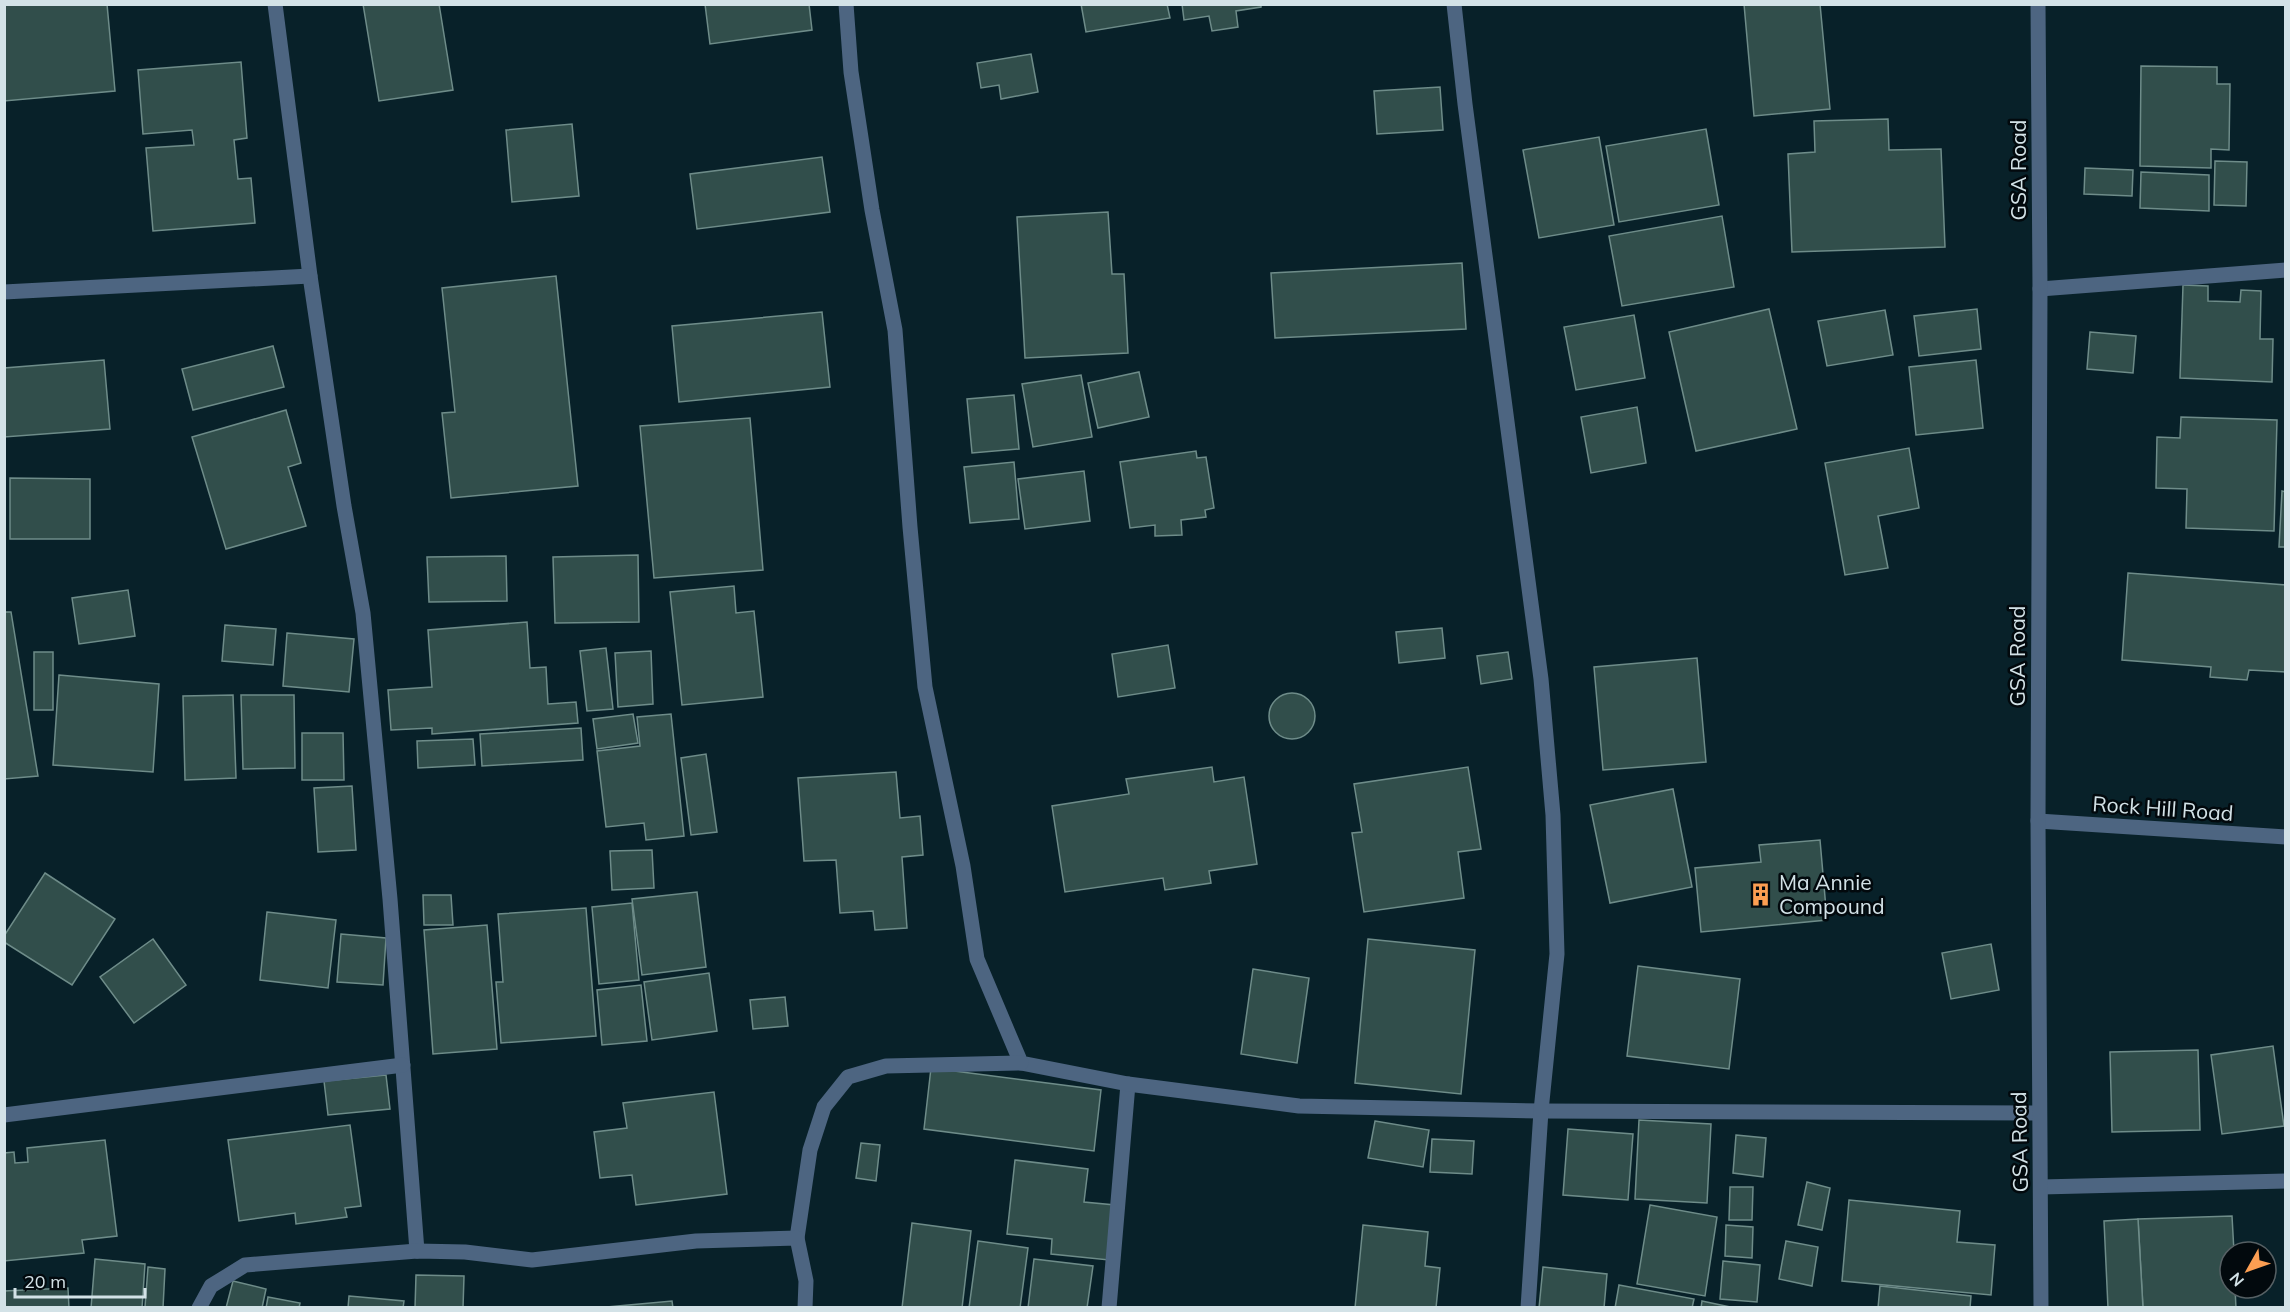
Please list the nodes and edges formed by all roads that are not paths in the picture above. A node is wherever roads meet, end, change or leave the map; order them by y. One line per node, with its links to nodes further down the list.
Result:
1 (275, 4): 6 (street)
2 (846, 4): 11 (street)
3 (1454, 4): 14 (street)
4 (2038, 4): 7 (street, GSA Road)
5 (2286, 270): 7 (street)
6 (310, 276): 8 (street); 12 (street)
7 (2040, 289): 9 (street, GSA Road)
8 (4, 291)
9 (2038, 821): 10 (street, Rock Hill Road); 15 (street, GSA Road)
10 (2286, 837)
11 (1021, 1063): 13 (street); 19 (street)
12 (403, 1065): 16 (street); 20 (street)
13 (1128, 1084): 14 (street); 23 (street)
14 (1541, 1111): 15 (street); 24 (street)
15 (2039, 1113): 18 (street, GSA Road)
16 (4, 1115)
17 (2286, 1180): 18 (street)
18 (2041, 1187): 25 (street, GSA Road)
19 (797, 1238): 20 (street); 22 (street)
20 (417, 1251): 21 (street)
21 (200, 1308)
22 (806, 1308)
23 (1108, 1308)
24 (1528, 1308)
25 (2041, 1308)

